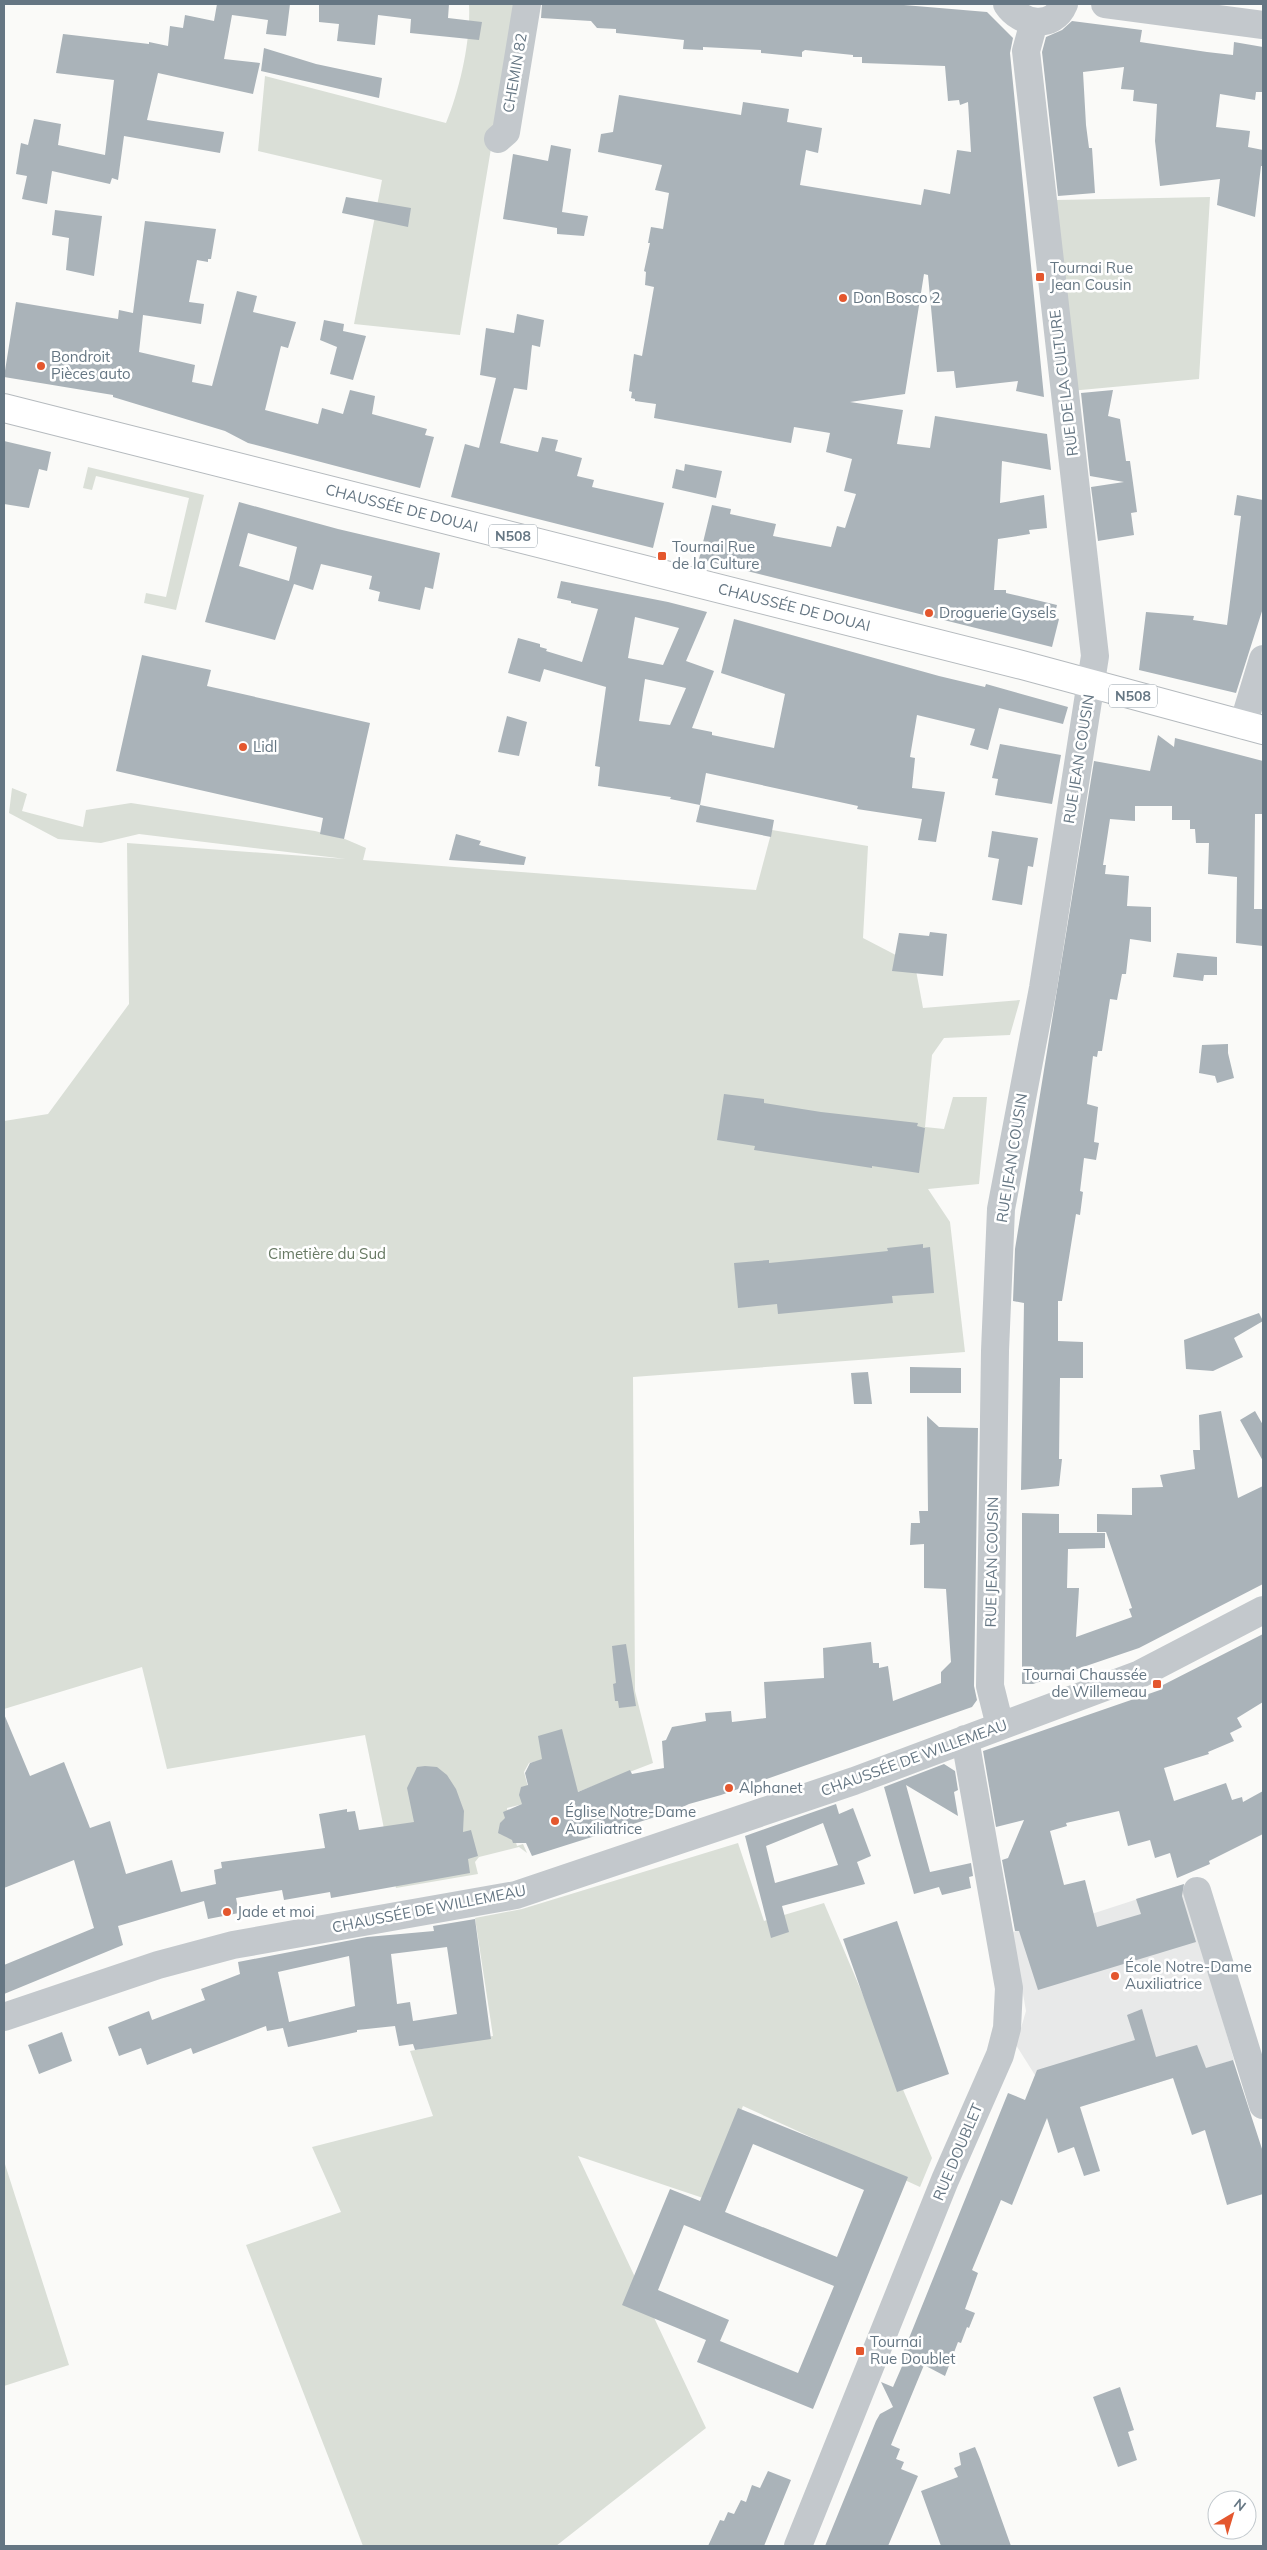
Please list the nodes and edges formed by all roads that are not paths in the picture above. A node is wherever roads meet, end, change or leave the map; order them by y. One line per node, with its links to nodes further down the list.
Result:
1 (527, 4): 7 (street, CHEMIN 82)
2 (1007, 4): 5 (street)
3 (1064, 4): 5 (street)
4 (1105, 4): 6 (street)
5 (1034, 22): 10 (street, RUE DE LA CULTURE)
6 (1263, 25)
7 (498, 139)
8 (4, 408): 10 (main road, CHAUSSÉE DE DOUAI / N508)
9 (1263, 659): 11 (street)
10 (1091, 684): 11 (main road, CHAUSSÉE DE DOUAI / N508); 13 (street, RUE JEAN COUSIN)
11 (1253, 728)
12 (1263, 1610): 13 (street, CHAUSSÉE DE WILLEMEAU)
13 (1000, 1726): 14 (street, CHAUSSÉE DE WILLEMEAU)
14 (965, 1739): 16 (street, CHAUSSÉE DE WILLEMEAU); 18 (street, RUE DOUBLET)
15 (1197, 1891): 17 (street)
16 (4, 2017)
17 (1263, 2105)
18 (798, 2546)

